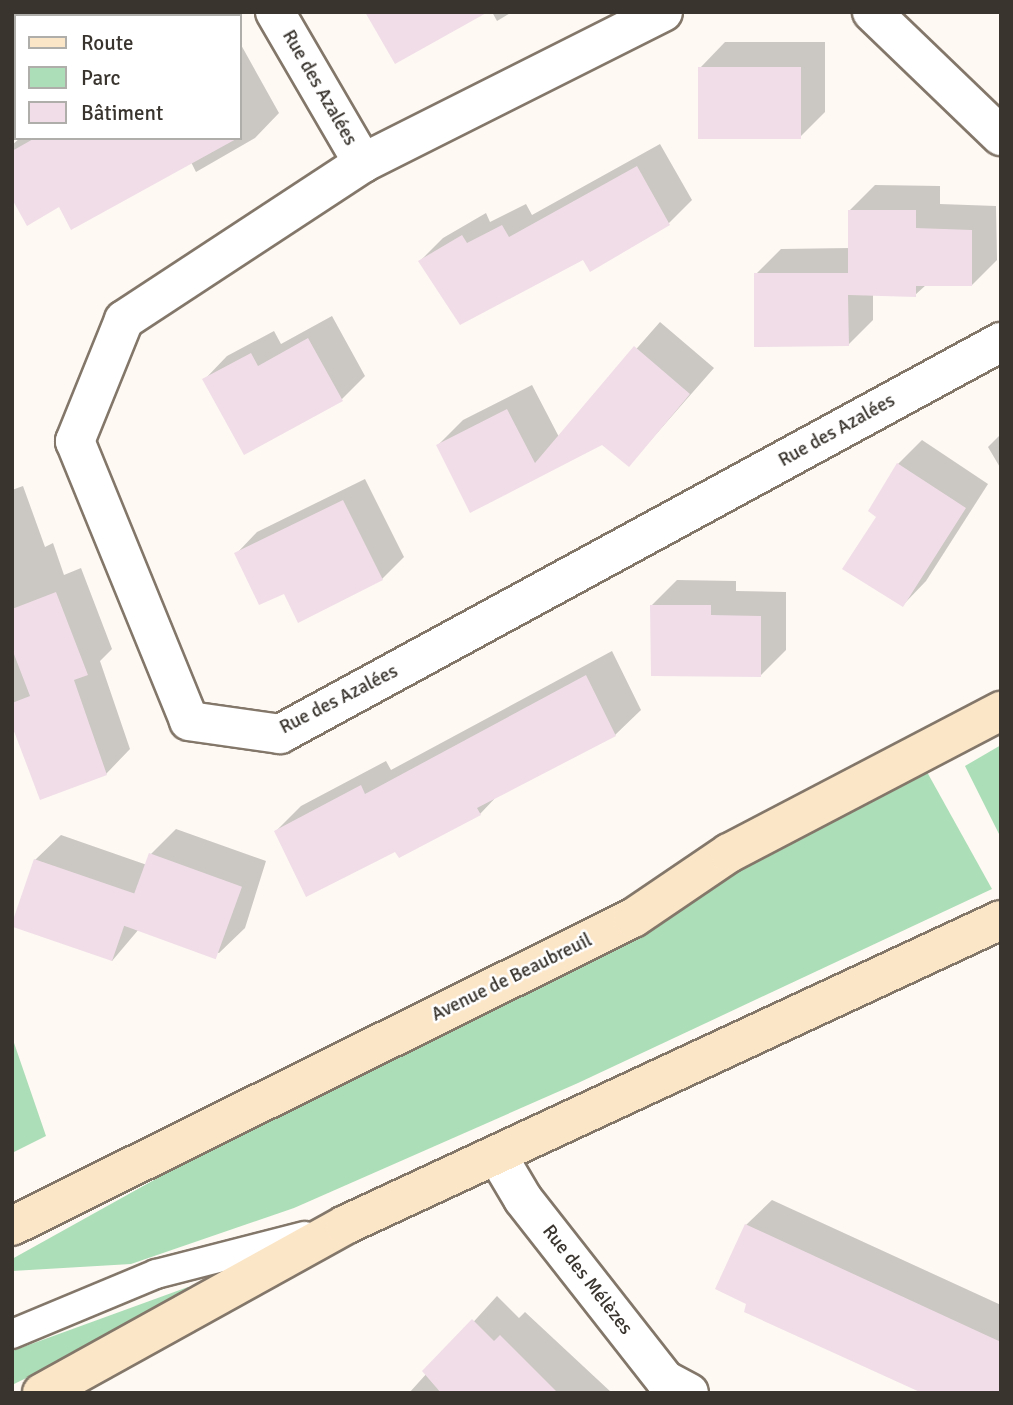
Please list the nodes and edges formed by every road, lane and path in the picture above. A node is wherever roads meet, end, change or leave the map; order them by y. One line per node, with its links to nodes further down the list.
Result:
1 (275, 12): 5 (street, Rue des Azalées)
2 (663, 12): 5 (street, Rue des Azalées)
3 (872, 12): 4 (street)
4 (1001, 136)
5 (363, 163): 6 (street, Rue des Azalées)
6 (1001, 342)
7 (1001, 711): 11 (main road, Avenue de Beaubreuil)
8 (1001, 920): 9 (main road)
9 (496, 1155): 10 (main road); 14 (street, Rue des Mélèzes)
10 (345, 1225): 12 (lane); 13 (main road)
11 (12, 1226)
12 (12, 1334)
13 (42, 1393)
14 (689, 1393)

